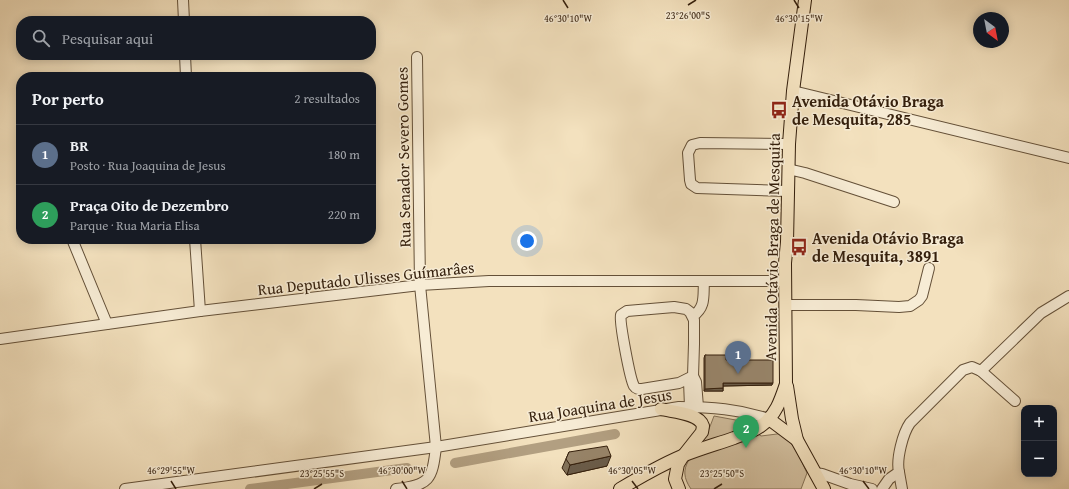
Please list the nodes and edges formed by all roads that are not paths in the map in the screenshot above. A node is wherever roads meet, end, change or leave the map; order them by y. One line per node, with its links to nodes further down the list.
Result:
1 (183, 0): 3 (street)
2 (806, 0): 7 (main road, Avenida Otávio Braga de Mesquita)
3 (184, 16)
4 (417, 57): 18 (street, Rua Senador Severo Gomes)
5 (185, 60): 6 (street)
6 (186, 72)
7 (793, 91): 8 (main road, Avenida Otávio Braga de Mesquita); 9 (street)
8 (789, 144): 10 (main road, Avenida Otávio Braga de Mesquita); 11 (street)
9 (1069, 158)
10 (788, 169): 11 (main road, Avenida Otávio Braga de Mesquita); 12 (street)
11 (788, 191): 17 (main road, Avenida Otávio Braga de Mesquita)
12 (894, 202)
13 (74, 244): 23 (street)
14 (195, 244): 21 (street)
15 (929, 268): 20 (street)
16 (701, 281): 17 (street, Rua Deputado Ulisses Guímarâes); 18 (street, Rua Deputado Ulisses Guímarâes); 22 (street)
17 (786, 281): 20 (main road, Avenida Otávio Braga de Mesquita)
18 (420, 285): 21 (street, Rua Deputado Ulisses Guímarâes); 33 (street, Rua Senador Severo Gomes)
19 (1069, 296): 25 (street)
20 (786, 305): 27 (main road, Avenida Otávio Braga de Mesquita)
21 (200, 311): 23 (street, Rua Deputado Ulisses Guímarâes)
22 (693, 316): 26 (street); 26 (street)
23 (107, 324): 24 (street, Rua Deputado Ulisses Guímarâes)
24 (0, 339)
25 (981, 371): 28 (street); 35 (street)
26 (693, 376): 29 (street)
27 (786, 384): 31 (main road, Avenida Otávio Braga de Mesquita); 32 (main road)
28 (1015, 400)
29 (694, 407): 30 (street, Rua Joaquina de Jesus); 31 (street, Rua Joaquina de Jesus)
30 (661, 409): 33 (street, Rua Joaquina de Jesus); 34 (main road)
31 (769, 419): 32 (main road); 34 (main road)
32 (797, 440): 36 (main road)
33 (436, 447): 38 (street, Rua Joaquina de Jesus); 39 (street)
34 (683, 456): 40 (main road); 41 (main road)
35 (899, 472): 45 (street); 46 (street)
36 (815, 473): 37 (street); 42 (main road); 43 (main road)
37 (848, 486): 44 (street)
38 (125, 489)
39 (396, 489)
40 (620, 489)
41 (680, 489)
42 (812, 489)
43 (824, 489)
44 (872, 489)
45 (882, 489)
46 (902, 489)

